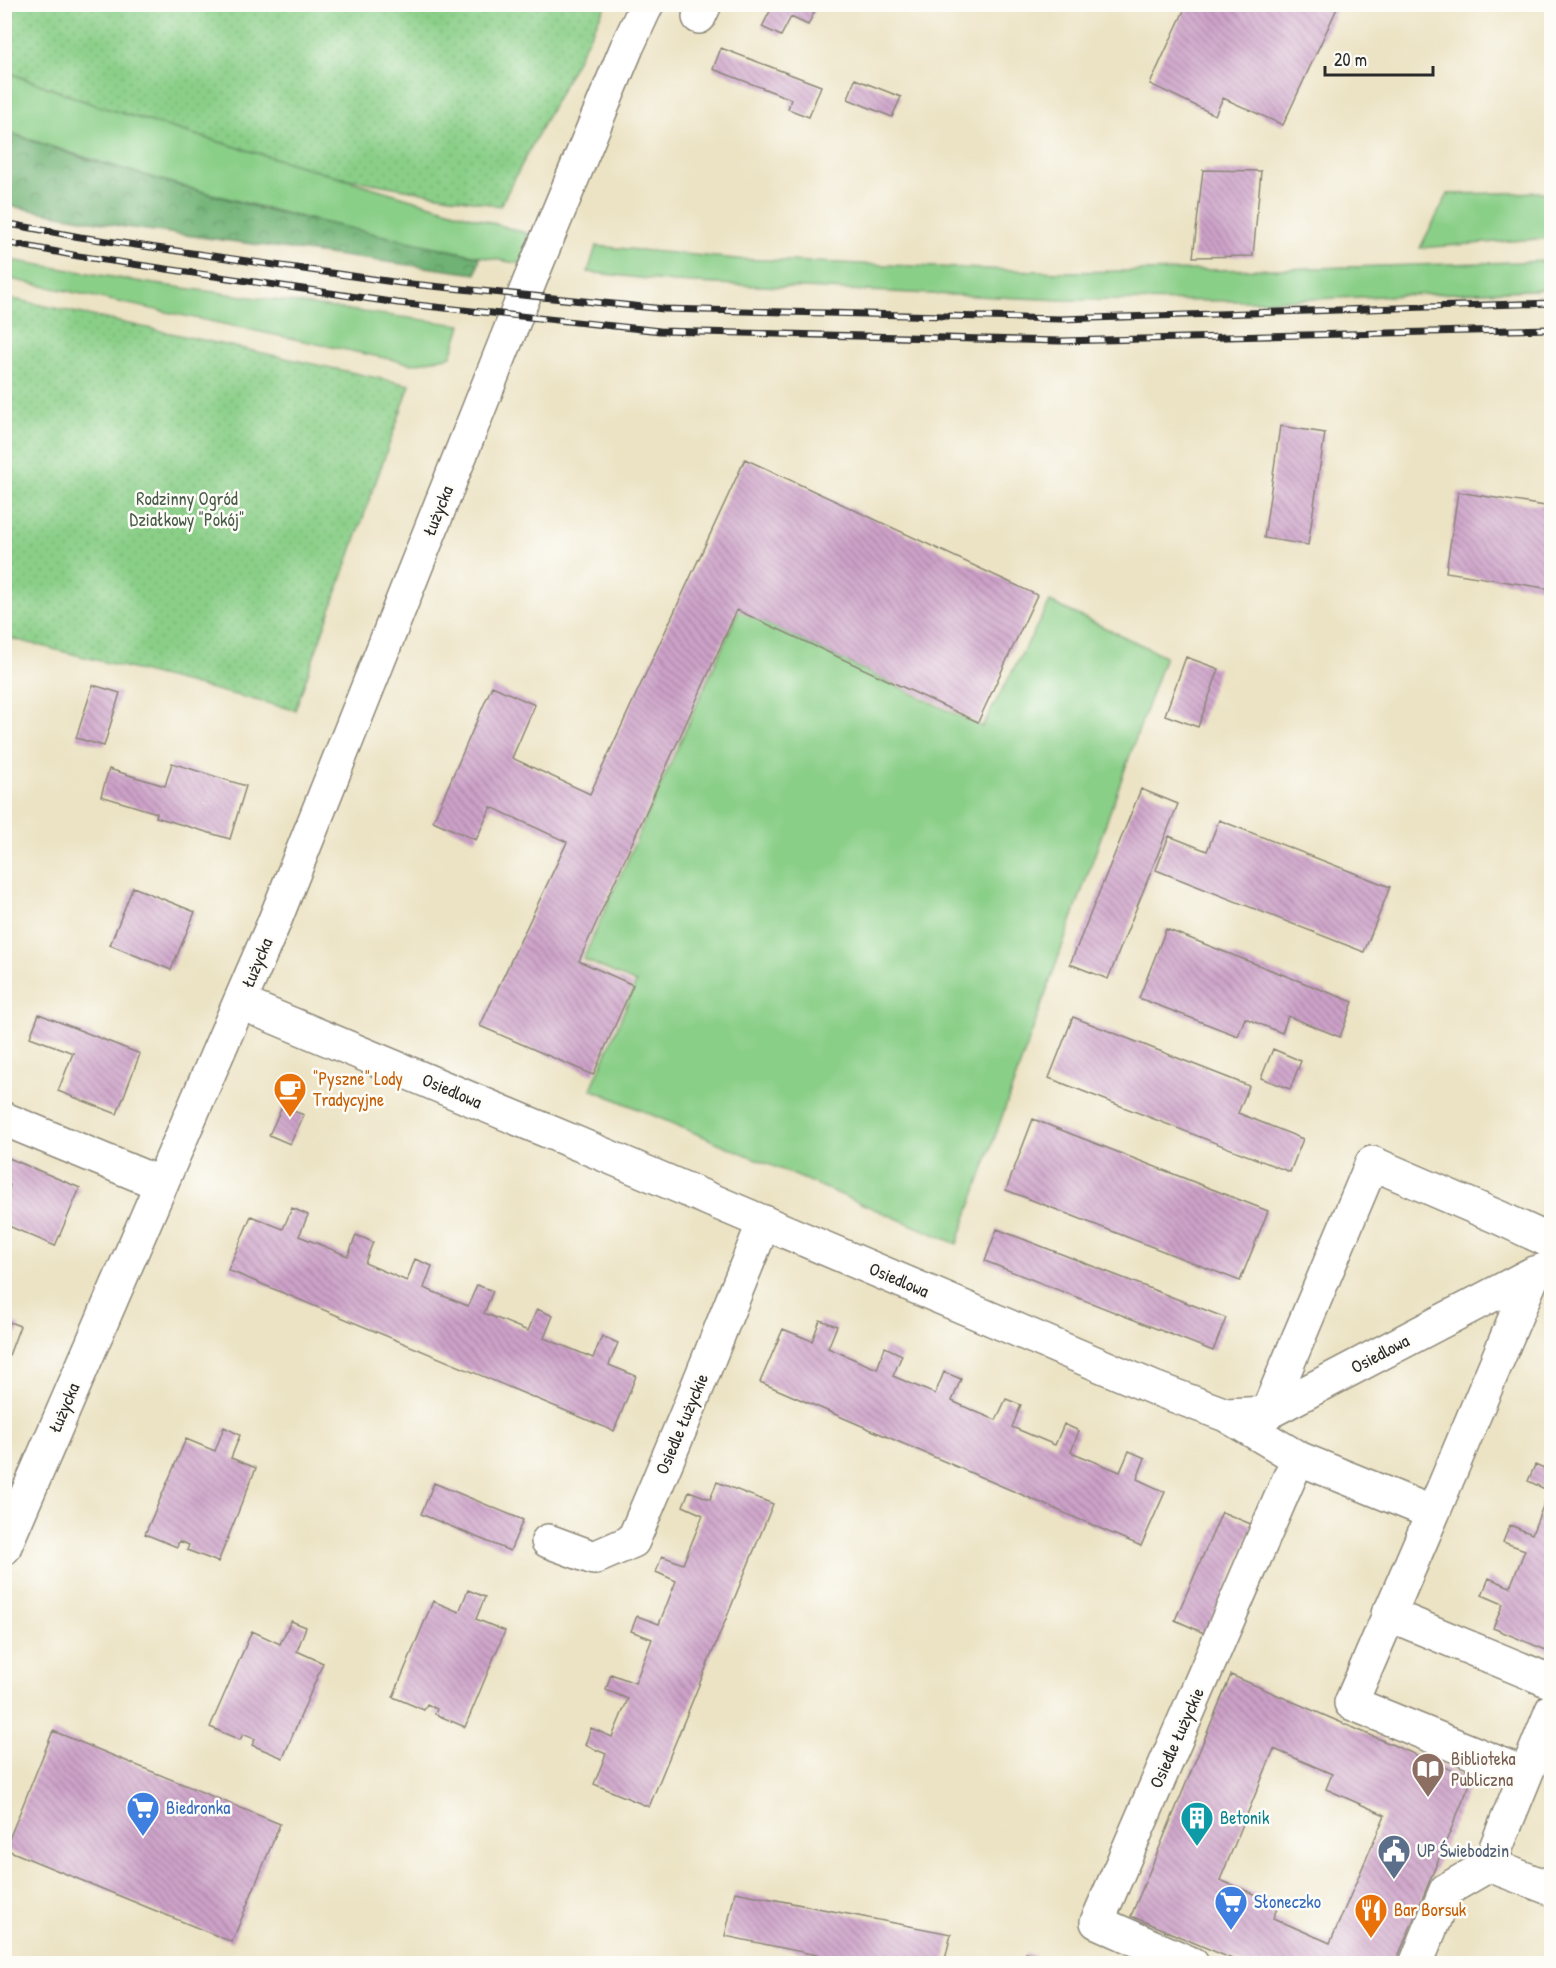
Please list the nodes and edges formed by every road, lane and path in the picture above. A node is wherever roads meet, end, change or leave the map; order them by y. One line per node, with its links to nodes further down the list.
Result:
1 (647, 4): 2 (street, Łużycka)
2 (241, 1003): 4 (street, Łużycka); 5 (street, Osiedlowa)
3 (4, 1119): 4 (street)
4 (161, 1184): 13 (street, Łużycka)
5 (764, 1222): 9 (street, Osiedlowa); 12 (street, Osiedle Łużyckie)
6 (1551, 1242): 8 (street)
7 (1543, 1270): 8 (street, Osiedlowa); 11 (street)
8 (1267, 1413): 9 (street, Osiedlowa)
9 (1226, 1415): 10 (street)
10 (1298, 1458): 11 (street); 20 (street, Osiedle Łużyckie)
11 (1433, 1513): 14 (street)
12 (548, 1541)
13 (4, 1548)
14 (1388, 1614): 15 (street); 17 (street)
15 (1551, 1682)
16 (1551, 1710): 17 (street)
17 (1525, 1774): 18 (street)
18 (1489, 1865): 19 (street); 21 (street)
19 (1551, 1889)
20 (1192, 1964)
21 (1416, 1964)

